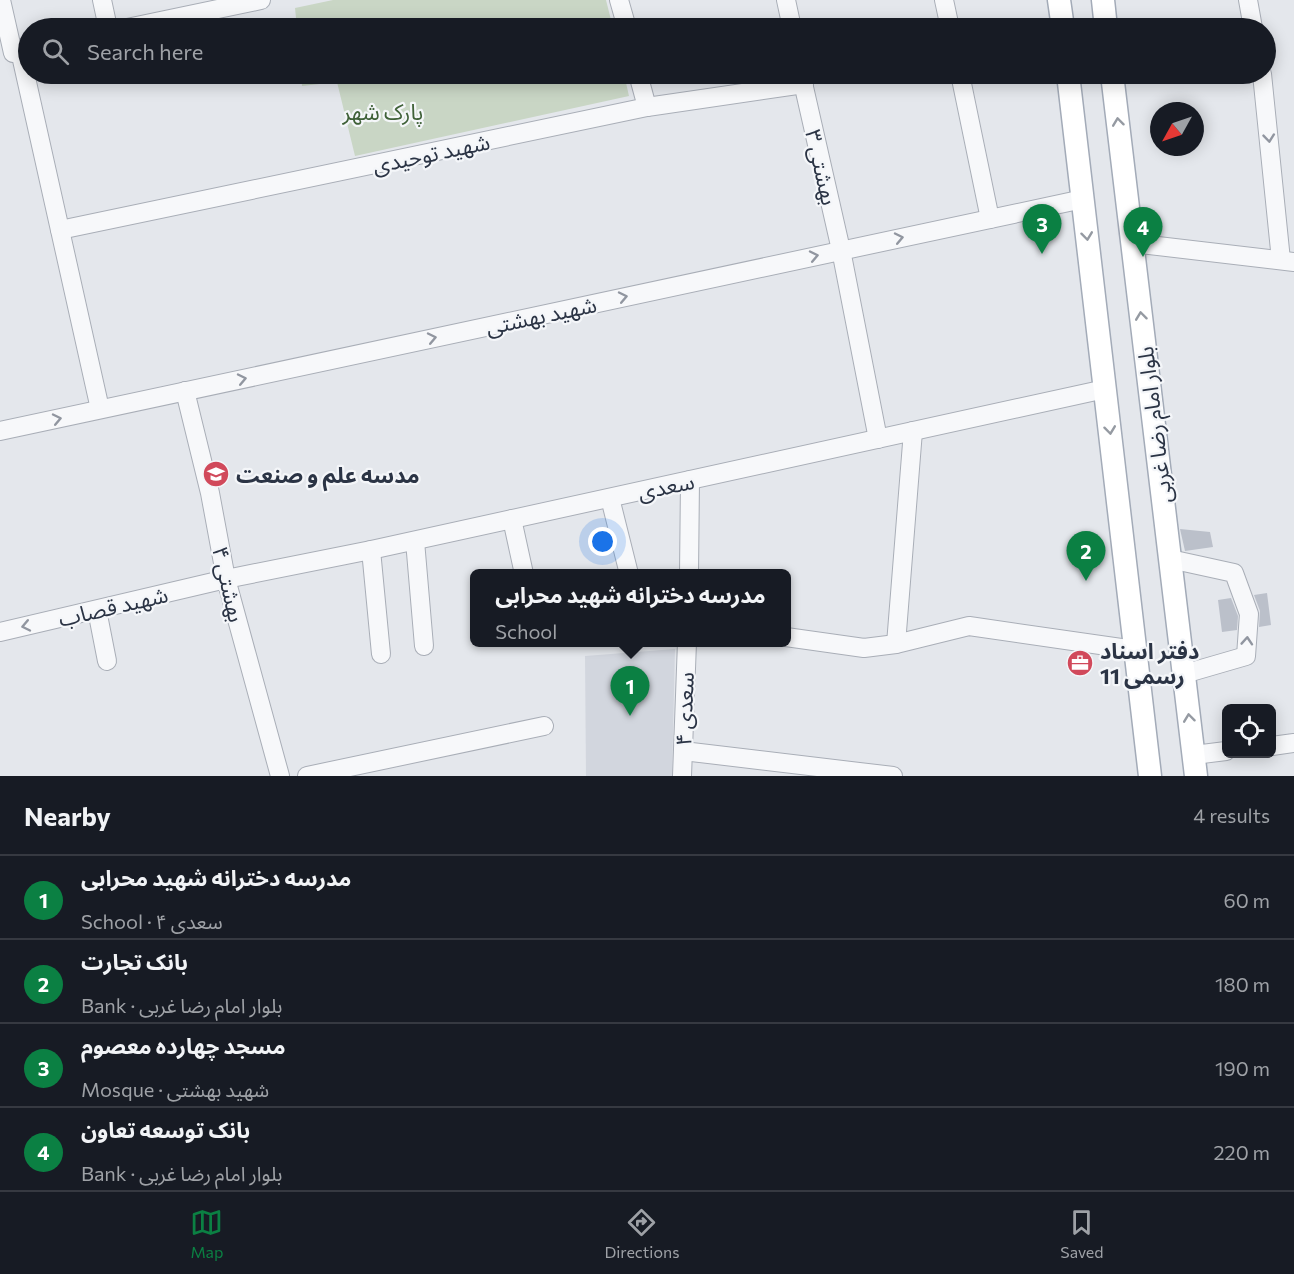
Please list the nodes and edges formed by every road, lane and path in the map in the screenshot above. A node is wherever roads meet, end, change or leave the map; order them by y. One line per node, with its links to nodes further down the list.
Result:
1 (1, 0): 18 (street)
2 (102, 0): 10 (street)
3 (261, 0): 11 (street)
4 (619, 0): 12 (street)
5 (786, 0): 13 (street)
6 (944, 0): 14 (street)
7 (1059, 0): 15 (main road)
8 (1103, 0): 16 (main road)
9 (1248, 0): 17 (street)
10 (106, 18)
11 (175, 18)
12 (624, 18)
13 (790, 18)
14 (948, 18)
15 (1062, 18)
16 (1105, 18)
17 (1251, 18)
18 (15, 52)
19 (23, 84): 30 (street)
20 (641, 84): 27 (street)
21 (774, 84): 27 (street, شهید توحیدی)
22 (803, 84): 32 (street, بهشتی ۳)
23 (962, 84): 29 (street)
24 (1069, 84): 28 (main road, بلوار امام رضا غربی)
25 (1113, 84): 31 (main road, بلوار امام رضا غربی, one-way to 25)
26 (1264, 84): 33 (street, one-way to 33)
27 (647, 107): 30 (street, شهید توحیدی)
28 (1083, 198): 29 (street, شهید بهشتی); 34 (main road, بلوار امام رضا غربی, one-way to 34)
29 (990, 219): 32 (street, شهید بهشتی, one-way to 29)
30 (60, 230): 36 (street)
31 (1132, 243): 33 (street); 45 (main road, بلوار امام رضا غربی, one-way to 31)
32 (841, 250): 35 (street, شهید بهشتی, one-way to 32); 39 (street, بهشتی ۳)
33 (1288, 261)
34 (1105, 389): 38 (street, سعدی); 56 (main road, بلوار امام رضا غربی, one-way to 56)
35 (184, 391): 36 (street, شهید بهشتی); 49 (street, بهشتی ۴)
36 (100, 410): 37 (street, شهید بهشتی, one-way to 36)
37 (0, 431)
38 (913, 431): 39 (street, سعدی); 53 (street)
39 (878, 439): 40 (street, سعدی)
40 (690, 480): 41 (street, سعدی); 48 (street)
41 (610, 498): 42 (street, سعدی); 47 (street)
42 (512, 519): 43 (street, سعدی); 46 (street)
43 (415, 541): 44 (street, سعدی); 54 (street)
44 (370, 550): 49 (street, سعدی); 57 (street)
45 (1170, 559): 59 (main road, بلوار امام رضا غربی); 59 (street, one-way to 45)
46 (523, 569)
47 (628, 569)
48 (689, 569)
49 (226, 579): 50 (street, شهید قصاب); 68 (street, بهشتی ۴)
50 (97, 610): 51 (street, شهید قصاب, one-way to 51); 58 (street)
51 (0, 632)
52 (791, 638): 53 (street)
53 (896, 644): 56 (street)
54 (424, 646)
55 (687, 647): 63 (street, سعدی ۴)
56 (1135, 650): 72 (main road, بلوار امام رضا غربی)
57 (381, 654)
58 (107, 661)
59 (1184, 674): 65 (main road, بلوار امام رضا غربی, one-way to 59)
60 (544, 726): 69 (street)
61 (1294, 743): 62 (street)
62 (1276, 745)
63 (683, 751): 66 (street); 70 (street, سعدی ۴)
64 (1222, 753): 65 (street)
65 (1195, 766)
66 (781, 769): 67 (street)
67 (874, 775): 71 (street)
68 (280, 776)
69 (308, 776)
70 (682, 776)
71 (893, 776)
72 (1150, 776)

